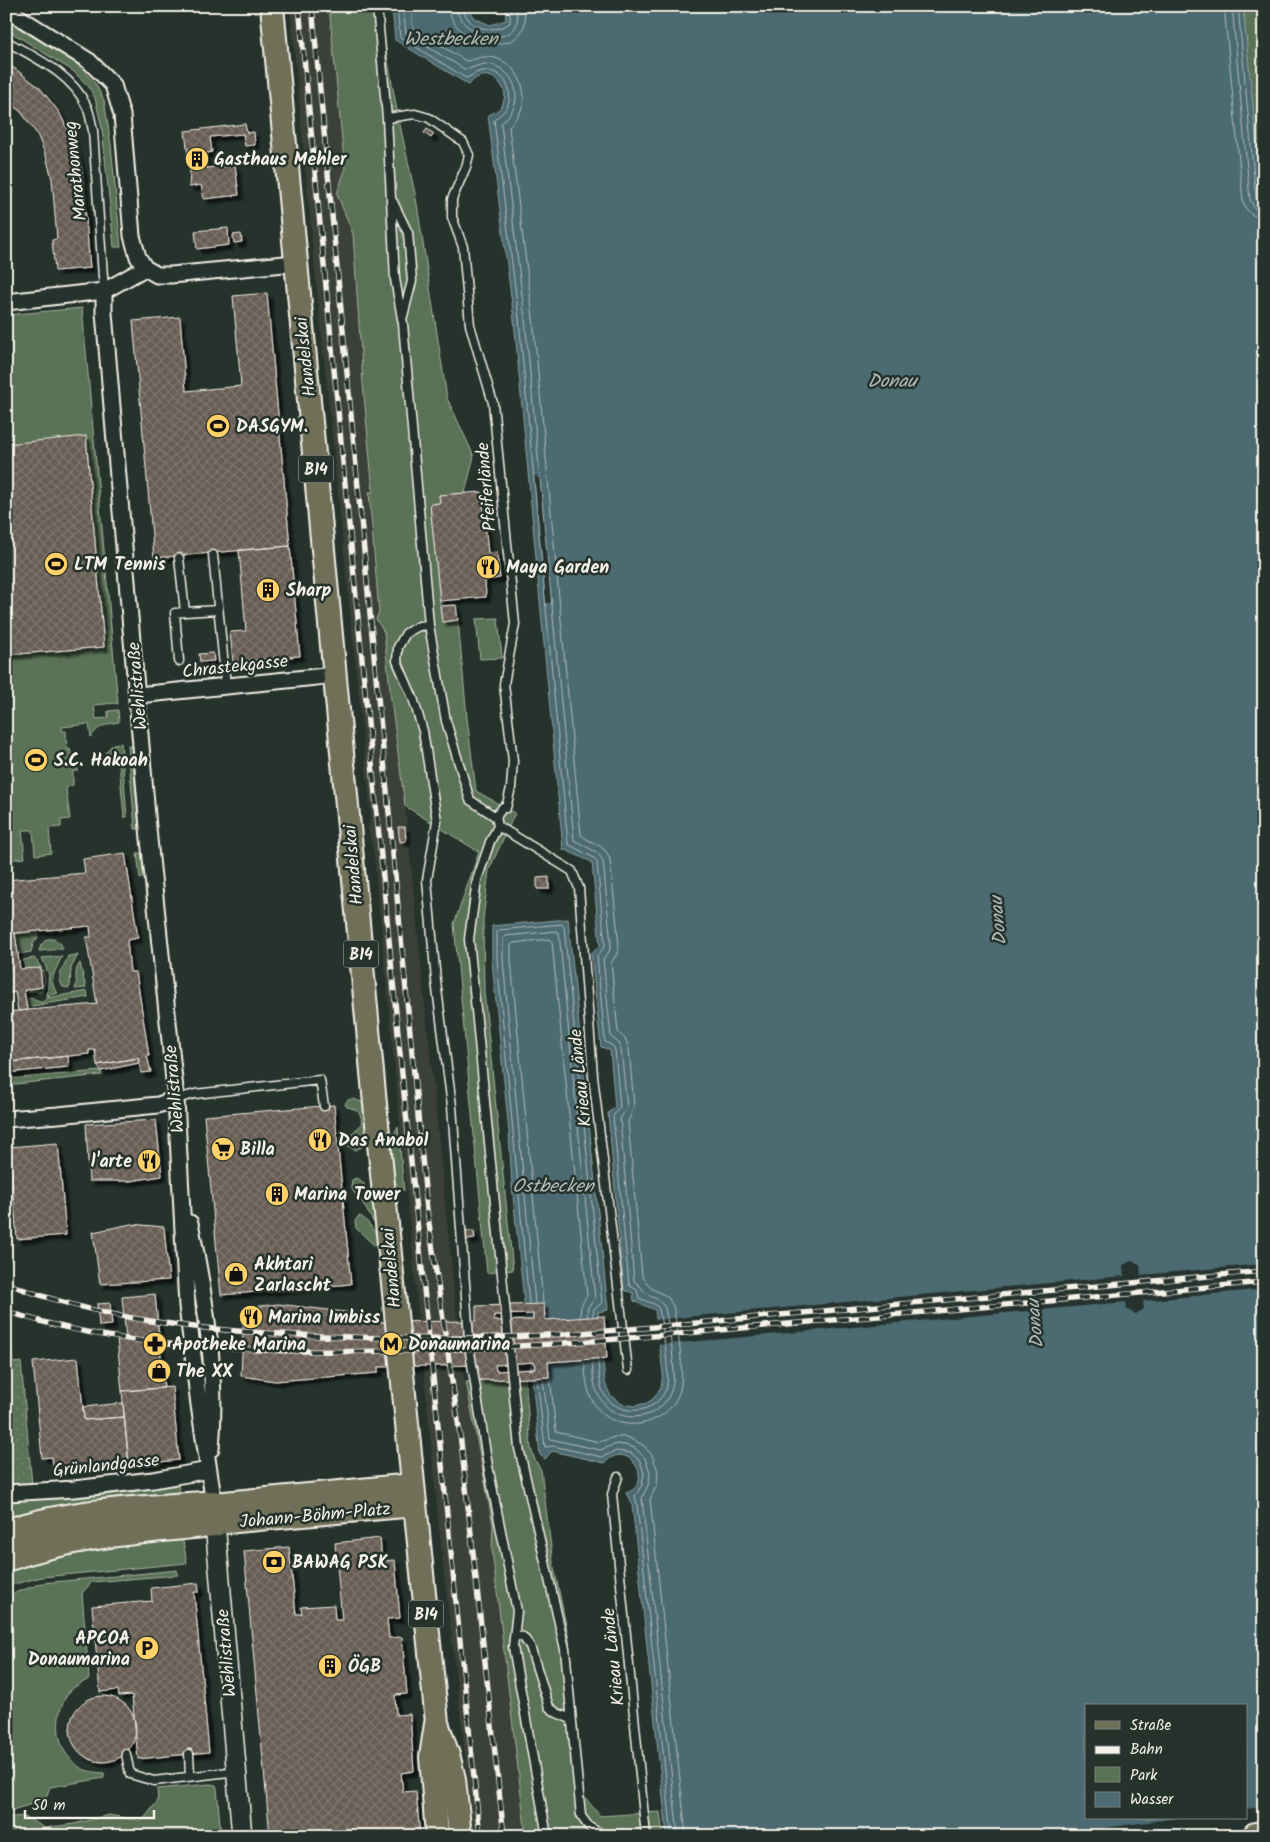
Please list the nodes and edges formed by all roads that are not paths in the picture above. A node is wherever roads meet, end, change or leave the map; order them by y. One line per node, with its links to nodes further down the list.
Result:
1 (272, 6): 7 (main road, Handelskai / B14)
2 (377, 6): 5 (lane)
3 (6, 9): 8 (street)
4 (6, 41): 9 (lane, Marathonweg)
5 (387, 118): 6 (lane); 21 (lane, Pfeiferlände)
6 (392, 201): 11 (lane); 11 (lane)
7 (296, 263): 8 (street); 18 (main road, Handelskai / B14)
8 (145, 268): 9 (street)
9 (104, 291): 10 (street); 20 (street, Wehlistraße)
10 (6, 302)
11 (402, 318): 16 (lane)
12 (213, 555): 14 (lane)
13 (179, 558): 15 (lane)
14 (218, 610): 15 (lane); 19 (lane)
15 (185, 612): 17 (lane)
16 (429, 625): 21 (lane); 34 (lane)
17 (179, 661)
18 (336, 676): 19 (street, Chrastekgasse); 30 (main road, Handelskai / B14)
19 (226, 686): 20 (street, Chrastekgasse)
20 (138, 695): 23 (street, Wehlistraße)
21 (496, 817): 22 (lane)
22 (498, 826): 26 (lane, Krieau Lände); 35 (lane)
23 (176, 1099): 24 (lane); 25 (street); 27 (street, Wehlistraße)
24 (324, 1106)
25 (6, 1119)
26 (628, 1370)
27 (209, 1470): 29 (street, Grünlandgasse); 31 (street, Wehlistraße)
28 (618, 1476): 47 (lane, Krieau Lände)
29 (6, 1493)
30 (414, 1495): 31 (main road, Johann-Böhm-Platz); 36 (main road, Handelskai / B14)
31 (214, 1514): 32 (highway); 33 (highway); 39 (street, Wehlistraße)
32 (6, 1532)
33 (6, 1558)
34 (515, 1635): 35 (lane); 45 (lane)
35 (571, 1719): 46 (lane)
36 (436, 1723): 43 (main road, Handelskai / B14); 44 (main road, Handelskai / B14)
37 (126, 1754): 40 (lane)
38 (189, 1754): 40 (lane)
39 (236, 1771): 40 (lane); 42 (street, Wehlistraße)
40 (190, 1776)
41 (1264, 1835): 48 (highway)
42 (242, 1836)
43 (437, 1836)
44 (460, 1836)
45 (547, 1836)
46 (605, 1836)
47 (646, 1836)
48 (1256, 1836)

